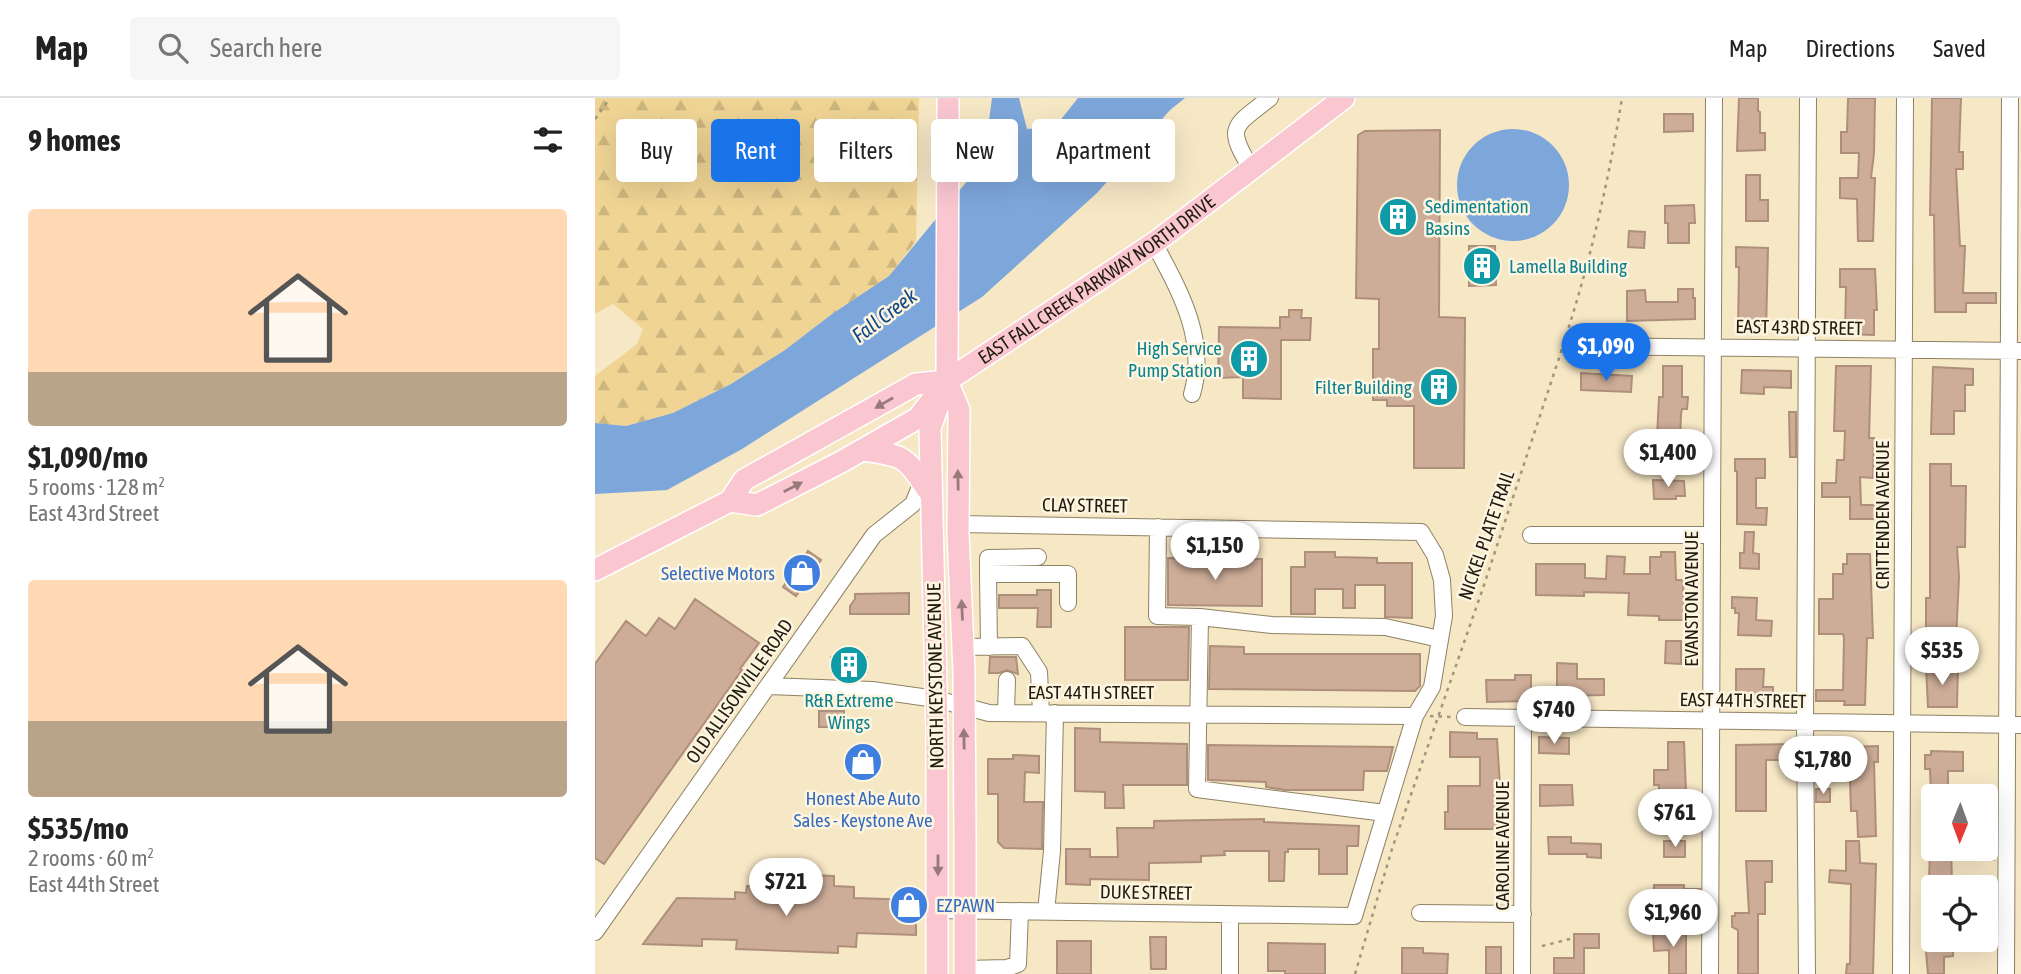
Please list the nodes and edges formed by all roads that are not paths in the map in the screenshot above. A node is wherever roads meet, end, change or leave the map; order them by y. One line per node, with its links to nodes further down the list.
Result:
1 (948, 98): 15 (main road, NORTH KEYSTONE AVENUE)
2 (1270, 98): 8 (street)
3 (1344, 98): 8 (main road, EAST FALL CREEK PARKWAY NORTH DRIVE)
4 (1714, 98): 11 (street, EVANSTON AVENUE)
5 (1808, 98): 12 (street)
6 (1905, 98): 13 (street, CRITTENDEN AVENUE)
7 (2010, 98): 14 (street)
8 (1252, 170): 9 (main road, EAST FALL CREEK PARKWAY NORTH DRIVE)
9 (1154, 243): 15 (main road, EAST FALL CREEK PARKWAY NORTH DRIVE); 16 (street)
10 (1576, 346): 11 (street, EAST 43RD STREET)
11 (1714, 347): 12 (street, EAST 43RD STREET); 24 (street, EVANSTON AVENUE)
12 (1808, 348): 13 (street, EAST 43RD STREET); 45 (street)
13 (1904, 350): 14 (street, EAST 43RD STREET); 46 (street, CRITTENDEN AVENUE)
14 (2015, 351): 47 (street)
15 (947, 381): 17 (main road, EAST FALL CREEK PARKWAY NORTH DRIVE); 18 (main road, NORTH KEYSTONE AVENUE); 19 (main road, EAST FALL CREEK PARKWAY NORTH DRIVE, one-way to 19); 20 (main road, NORTH KEYSTONE AVENUE, one-way to 15)
16 (1192, 394)
17 (863, 450): 18 (main road); 19 (main road, EAST FALL CREEK PARKWAY NORTH DRIVE, one-way to 17)
18 (928, 479): 35 (street, OLD ALLISONVILLE ROAD); 36 (main road, NORTH KEYSTONE AVENUE)
19 (730, 501): 26 (main road, EAST FALL CREEK PARKWAY NORTH DRIVE)
20 (958, 524): 21 (street, CLAY STREET); 33 (main road, NORTH KEYSTONE AVENUE, one-way to 20)
21 (1038, 526): 22 (street, CLAY STREET); 25 (street)
22 (1159, 527): 30 (street); 31 (street, CLAY STREET)
23 (1531, 535): 24 (street)
24 (1712, 535): 44 (street, EVANSTON AVENUE)
25 (1038, 556): 27 (street); 28 (street)
26 (595, 570)
27 (1037, 574): 28 (street); 29 (street)
28 (988, 575): 32 (street)
29 (1068, 603)
30 (1200, 617): 31 (street); 40 (street)
31 (1440, 639): 41 (street)
32 (989, 646): 33 (street); 39 (street)
33 (963, 647): 37 (main road, NORTH KEYSTONE AVENUE)
34 (1007, 680): 38 (street)
35 (769, 686): 36 (street, EAST 44TH STREET); 56 (street, OLD ALLISONVILLE ROAD)
36 (936, 699): 37 (street, EAST 44TH STREET); 49 (main road, NORTH KEYSTONE AVENUE, one-way to 49)
37 (964, 707): 38 (street, EAST 44TH STREET); 50 (main road, NORTH KEYSTONE AVENUE, one-way to 37)
38 (1006, 713): 39 (street, EAST 44TH STREET)
39 (1048, 713): 40 (street, EAST 44TH STREET); 52 (street)
40 (1197, 714): 41 (street, EAST 44TH STREET); 48 (street)
41 (1415, 716): 48 (street)
42 (1465, 717): 43 (street, EAST 44TH STREET)
43 (1523, 718): 44 (street, EAST 44TH STREET); 55 (street, CAROLINE AVENUE)
44 (1711, 720): 45 (street, EAST 44TH STREET); 61 (street, EVANSTON AVENUE)
45 (1805, 722): 46 (street, EAST 44TH STREET); 62 (street)
46 (1902, 723): 47 (street, EAST 44TH STREET); 63 (street, CRITTENDEN AVENUE)
47 (2013, 724): 64 (street)
48 (1385, 813): 54 (street, DUKE STREET)
49 (938, 911): 50 (street, DUKE STREET); 58 (main road, NORTH KEYSTONE AVENUE)
50 (965, 911): 51 (street, DUKE STREET); 57 (main road, NORTH KEYSTONE AVENUE)
51 (1020, 911): 52 (street, DUKE STREET); 57 (street)
52 (1046, 912): 54 (street, DUKE STREET)
53 (1420, 913): 55 (street)
54 (1230, 914): 59 (street)
55 (1523, 914): 60 (street, CAROLINE AVENUE)
56 (595, 933)
57 (965, 972)
58 (937, 974)
59 (1230, 974)
60 (1522, 974)
61 (1710, 974)
62 (1807, 974)
63 (1901, 974)
64 (2006, 974)

